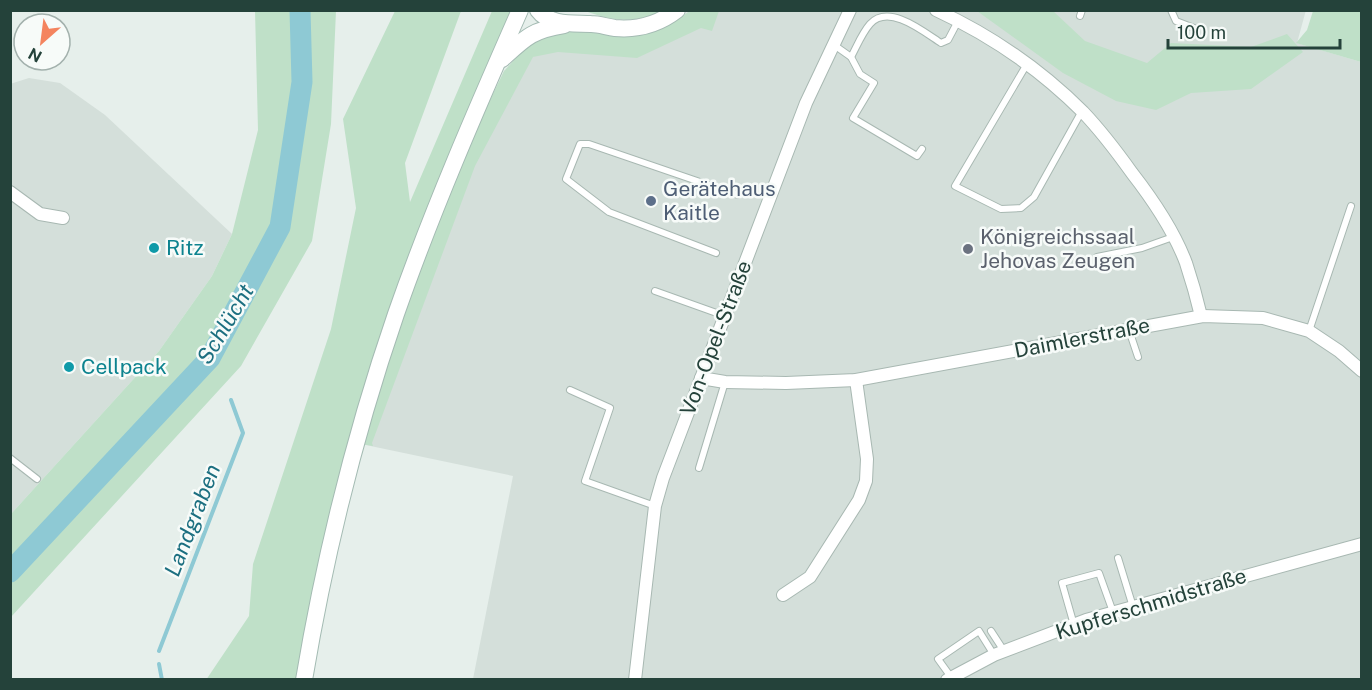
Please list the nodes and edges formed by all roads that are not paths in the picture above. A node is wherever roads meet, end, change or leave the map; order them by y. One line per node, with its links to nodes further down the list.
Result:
1 (520, 10): 12 (main road)
2 (538, 10): 7 (main road)
3 (677, 10): 7 (main road)
4 (936, 10): 8 (street)
5 (1171, 10): 9 (lane)
6 (849, 11): 10 (street, Von-Opel-Straße)
7 (572, 17): 12 (main road)
8 (958, 21): 11 (lane); 13 (street)
9 (1194, 28)
10 (834, 45): 11 (lane); 24 (street, Von-Opel-Straße)
11 (851, 57): 15 (lane)
12 (497, 64): 47 (main road)
13 (1027, 64): 14 (street); 14 (lane)
14 (1082, 111): 20 (street)
15 (922, 149)
16 (10, 192): 19 (street)
17 (738, 195): 21 (lane)
18 (1351, 206): 27 (lane)
19 (63, 218)
20 (1173, 237): 22 (lane); 25 (street)
21 (716, 253)
22 (1097, 257)
23 (655, 291): 24 (lane)
24 (724, 316): 30 (street, Von-Opel-Straße)
25 (1201, 316): 26 (street, Daimlerstraße); 27 (street, Daimlerstraße)
26 (1129, 329): 28 (lane); 31 (street, Daimlerstraße)
27 (1309, 331): 29 (street, Daimlerstraße)
28 (1138, 357)
29 (1362, 371)
30 (701, 378): 32 (street, Daimlerstraße); 37 (street, Von-Opel-Straße)
31 (856, 380): 32 (street, Daimlerstraße); 40 (street)
32 (725, 382): 35 (lane)
33 (570, 390): 37 (lane)
34 (10, 458): 36 (lane)
35 (699, 468)
36 (38, 478)
37 (655, 506): 48 (street, Von-Opel-Straße)
38 (1362, 544): 41 (street, Kupferschmidstraße)
39 (1118, 558): 41 (lane)
40 (783, 595)
41 (1133, 608): 42 (street, Kupferschmidstraße)
42 (1113, 613): 43 (street, Kupferschmidstraße); 43 (lane)
43 (1074, 625): 45 (street, Kupferschmidstraße)
44 (991, 630): 45 (lane)
45 (999, 653): 46 (street, Kupferschmidstraße); 46 (lane)
46 (949, 678)
47 (304, 680)
48 (635, 680)

